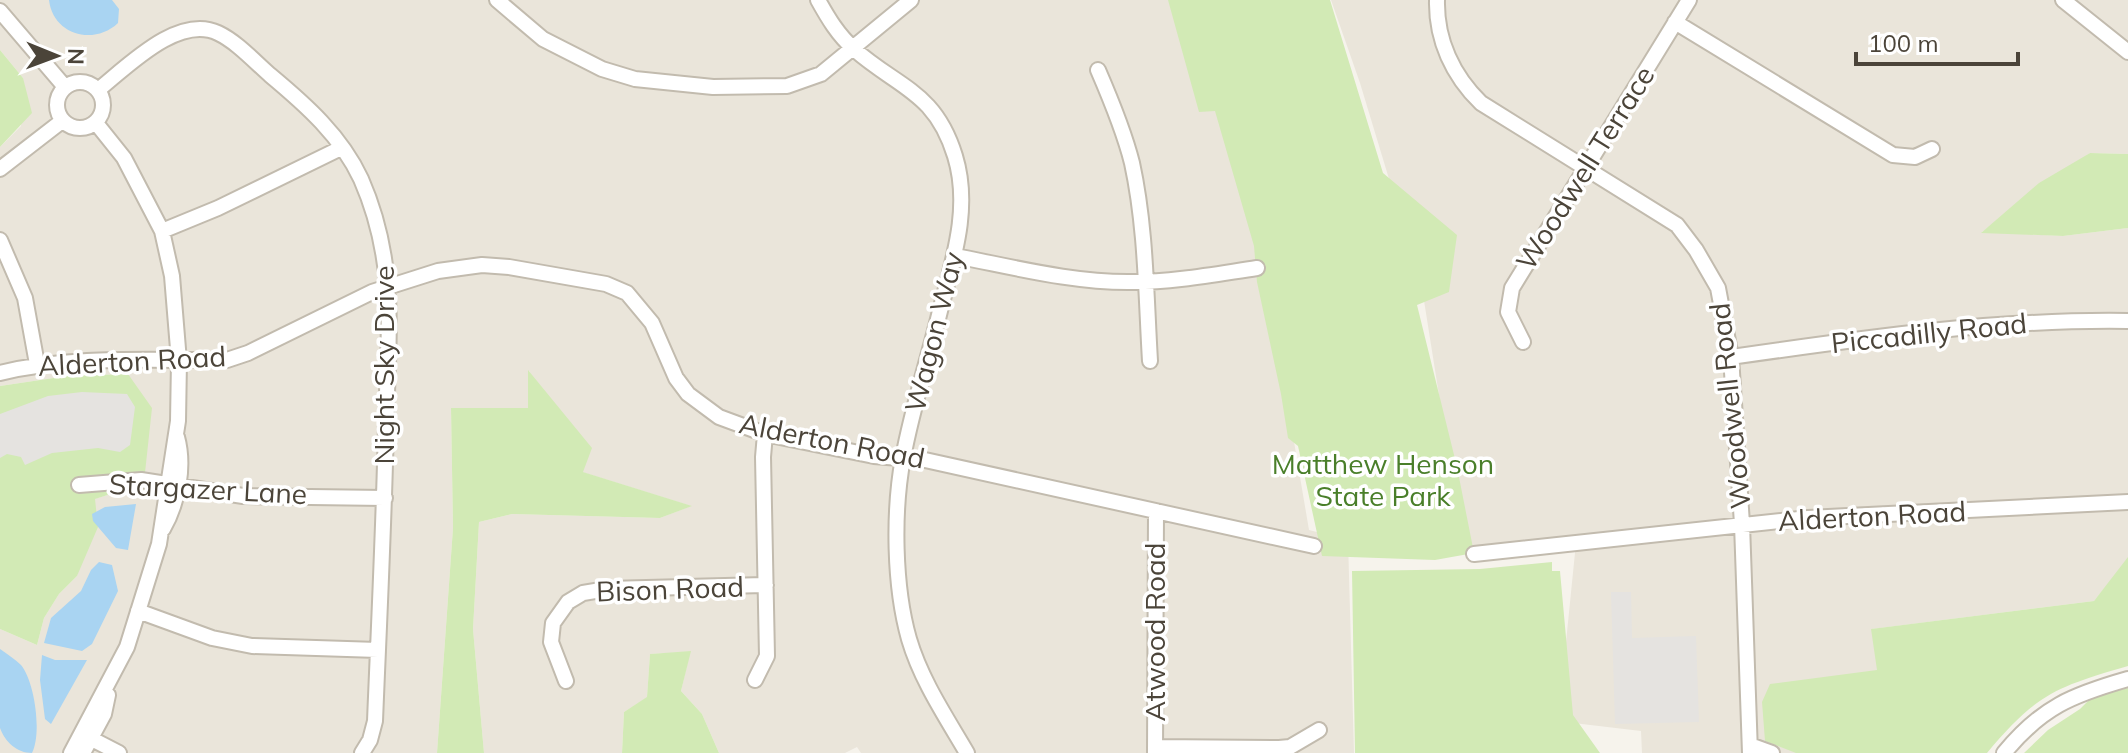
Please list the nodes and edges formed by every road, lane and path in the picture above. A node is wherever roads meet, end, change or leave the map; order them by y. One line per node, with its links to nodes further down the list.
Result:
1 (497, 0): 9 (street)
2 (818, 0): 9 (street, Wagon Way)
3 (911, 0): 9 (street)
4 (1437, 0): 18 (street, Woodwell Road)
5 (1689, 0): 8 (street, Woodwell Terrace)
6 (2063, 0): 10 (street)
7 (0, 11): 12 (street)
8 (1675, 22): 17 (street); 18 (street, Woodwell Terrace)
9 (852, 47): 22 (street, Wagon Way)
10 (2128, 52)
11 (1098, 70): 24 (street)
12 (65, 87): 13 (street); 14 (street)
13 (98, 90): 15 (street); 16 (street, Night Sky Drive)
14 (62, 121): 15 (street); 19 (street)
15 (96, 123): 20 (street)
16 (341, 148): 20 (street); 25 (street, Night Sky Drive)
17 (1932, 149)
18 (1585, 168): 27 (street, Woodwell Terrace); 28 (street, Woodwell Road)
19 (0, 169)
20 (162, 231): 29 (street)
21 (0, 240): 31 (street)
22 (955, 256): 24 (street); 34 (street, Wagon Way)
23 (1257, 268): 24 (street)
24 (1145, 282): 30 (street)
25 (389, 287): 29 (street, Alderton Road); 33 (street, Alderton Road); 37 (street, Night Sky Drive)
26 (2128, 321): 28 (street, Piccadilly Road)
27 (1523, 342)
28 (1731, 357): 40 (street, Woodwell Road)
29 (179, 361): 31 (street, Alderton Road); 35 (street)
30 (1150, 361)
31 (37, 364): 32 (street, Alderton Road)
32 (0, 373)
33 (765, 434): 34 (street, Alderton Road); 43 (street)
34 (903, 459): 39 (street, Alderton Road); 57 (street, Wagon Way)
35 (172, 484): 36 (street, Stargazer Lane); 37 (street, Stargazer Lane); 44 (street)
36 (79, 485)
37 (385, 498): 45 (street, Night Sky Drive)
38 (2128, 502): 40 (street, Alderton Road)
39 (1156, 511): 41 (street, Alderton Road); 52 (street, Atwood Road)
40 (1742, 524): 42 (street, Alderton Road); 51 (street, Woodwell Road)
41 (1314, 546)
42 (1474, 554)
43 (766, 585): 47 (street); 48 (street, Bison Road)
44 (138, 611): 45 (street); 50 (street)
45 (378, 650): 56 (street, Night Sky Drive)
46 (2128, 679): 59 (street)
47 (755, 680)
48 (566, 681)
49 (1319, 730): 52 (street)
50 (87, 736): 53 (street); 54 (street); 55 (street)
51 (1750, 749): 58 (street)
52 (1155, 750)
53 (71, 753)
54 (83, 753)
55 (119, 753)
56 (362, 753)
57 (967, 753)
58 (1772, 753)
59 (2004, 753)

